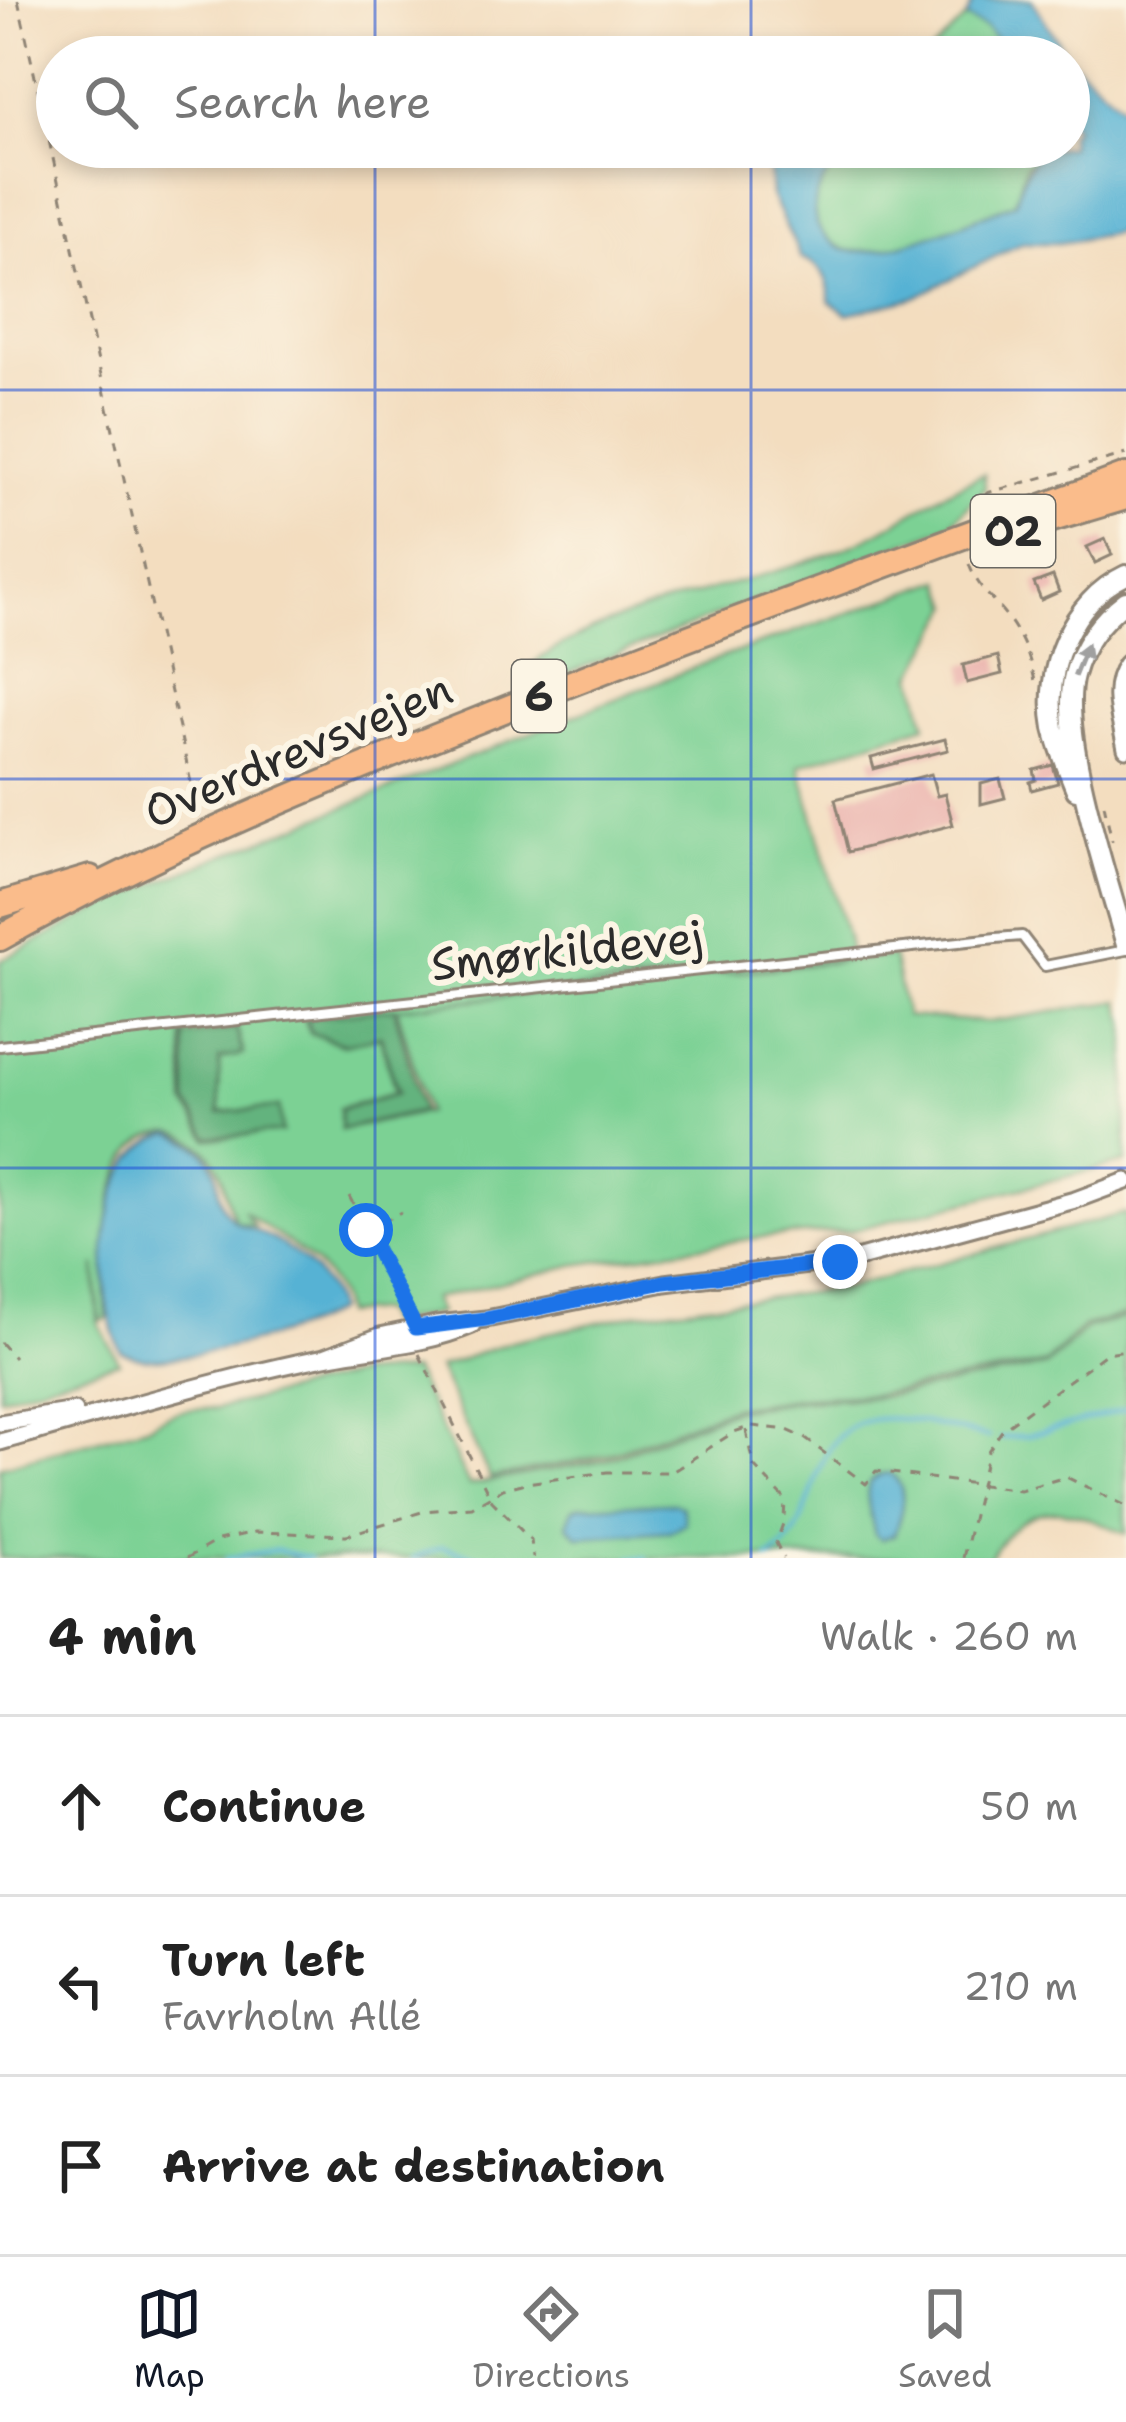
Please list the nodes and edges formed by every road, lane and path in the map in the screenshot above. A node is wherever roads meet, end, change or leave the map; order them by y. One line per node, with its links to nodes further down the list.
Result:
1 (18, 0): 2 (path)
2 (36, 82)
3 (55, 168): 17 (path)
4 (1126, 454): 7 (path)
5 (1126, 476): 8 (main road, Overdrevsvejen / 6)
6 (1126, 493): 8 (main road, Overdrevsvejen / O2)
7 (971, 517)
8 (900, 562): 17 (main road, Overdrevsvejen / 6)
9 (1126, 575): 10 (street)
10 (1093, 600): 12 (lane); 18 (street)
11 (1126, 601): 12 (street)
12 (1108, 615): 18 (street, one-way to 12)
13 (1126, 664): 14 (street)
14 (1122, 705): 15 (street)
15 (1126, 749)
16 (1102, 797): 18 (path)
17 (202, 835): 19 (main road, Overdrevsvejen / 6)
18 (1101, 856): 22 (street)
19 (133, 866): 20 (main road, Overdrevsvejen / 6); 21 (main road, Overdrevsvejen)
20 (0, 904)
21 (0, 938)
22 (1126, 948): 23 (lane, Smørkildevej)
23 (0, 1046)
24 (1126, 1180): 27 (street)
25 (1126, 1191): 27 (street)
26 (349, 1196): 29 (path)
27 (1075, 1200): 30 (street)
28 (400, 1212): 29 (path)
29 (366, 1230): 30 (path)
30 (415, 1336): 34 (street); 39 (path)
31 (0, 1342): 33 (path)
32 (1126, 1350): 38 (path)
33 (14, 1358)
34 (125, 1404): 35 (street); 37 (street)
35 (0, 1423)
36 (746, 1428): 38 (path); 39 (path); 42 (path)
37 (0, 1442)
38 (980, 1485): 40 (path); 44 (path)
39 (490, 1496): 41 (path); 43 (path)
40 (1126, 1506)
41 (533, 1555)
42 (783, 1557)
43 (187, 1558)
44 (963, 1558)

